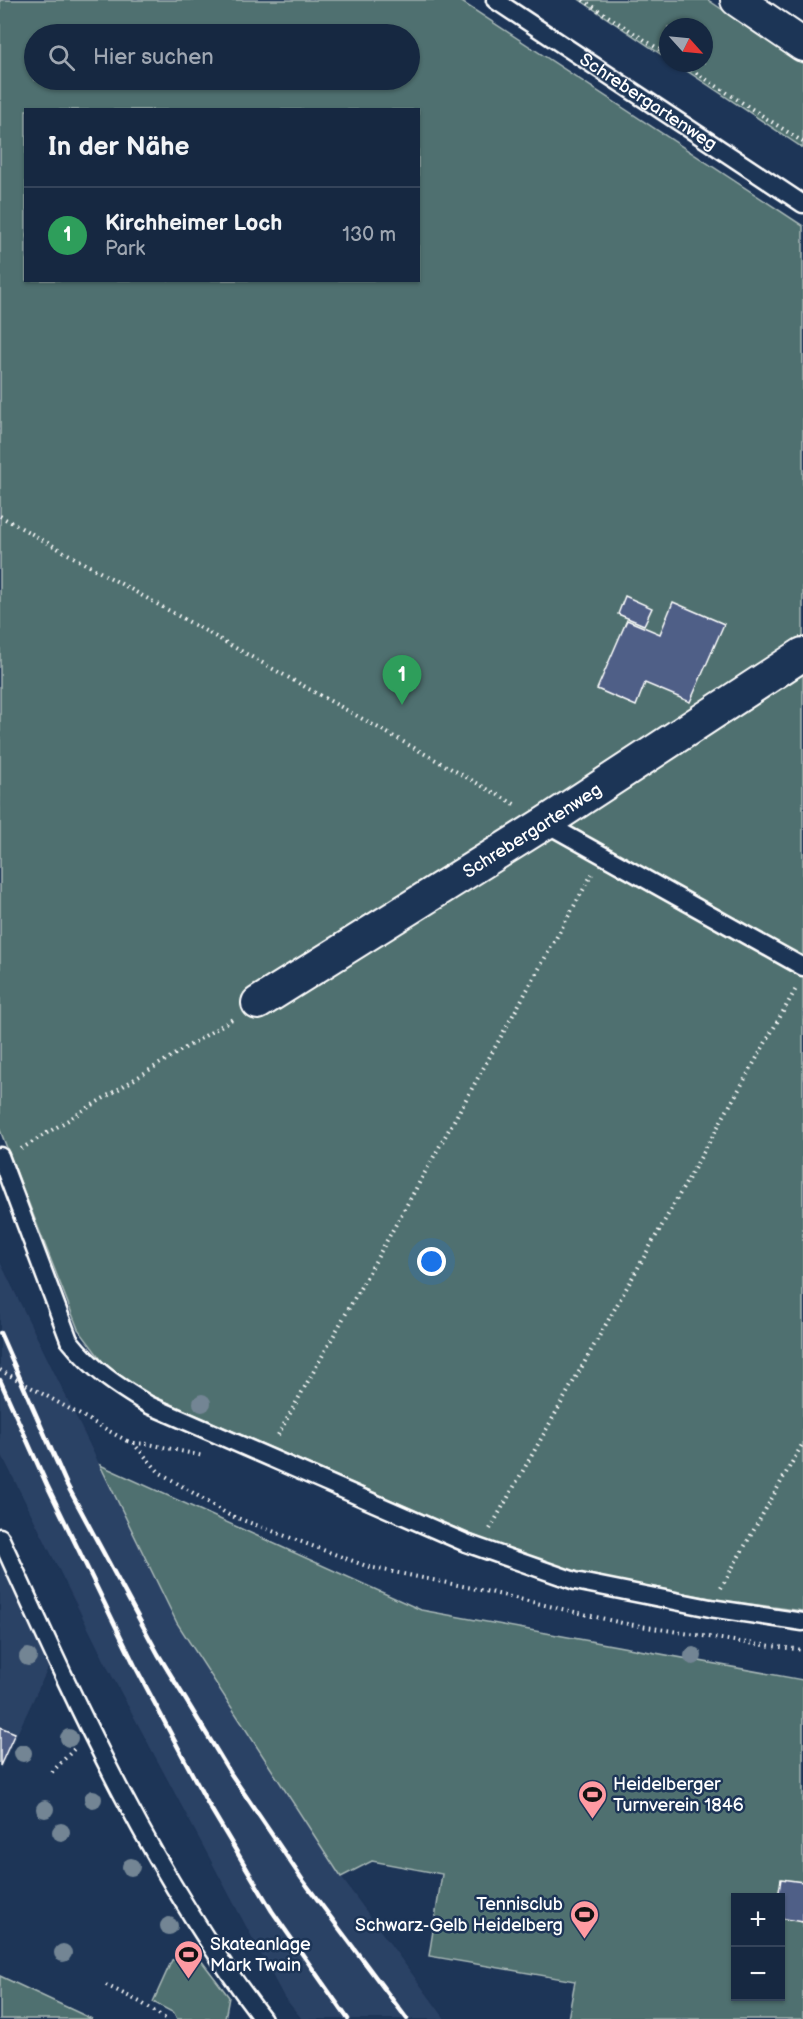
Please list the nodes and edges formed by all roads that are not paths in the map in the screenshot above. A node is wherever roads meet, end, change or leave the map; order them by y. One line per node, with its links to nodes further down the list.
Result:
1 (495, 0): 4 (lane, Schrebergartenweg)
2 (737, 0): 3 (street)
3 (803, 45)
4 (803, 204)
5 (803, 654): 6 (street, Schrebergartenweg)
6 (545, 823): 7 (lane); 8 (street, Schrebergartenweg)
7 (801, 975)
8 (258, 1003)
9 (1, 1160): 11 (lane)
10 (0, 1537): 12 (lane)
11 (803, 1622)
12 (263, 2019)

